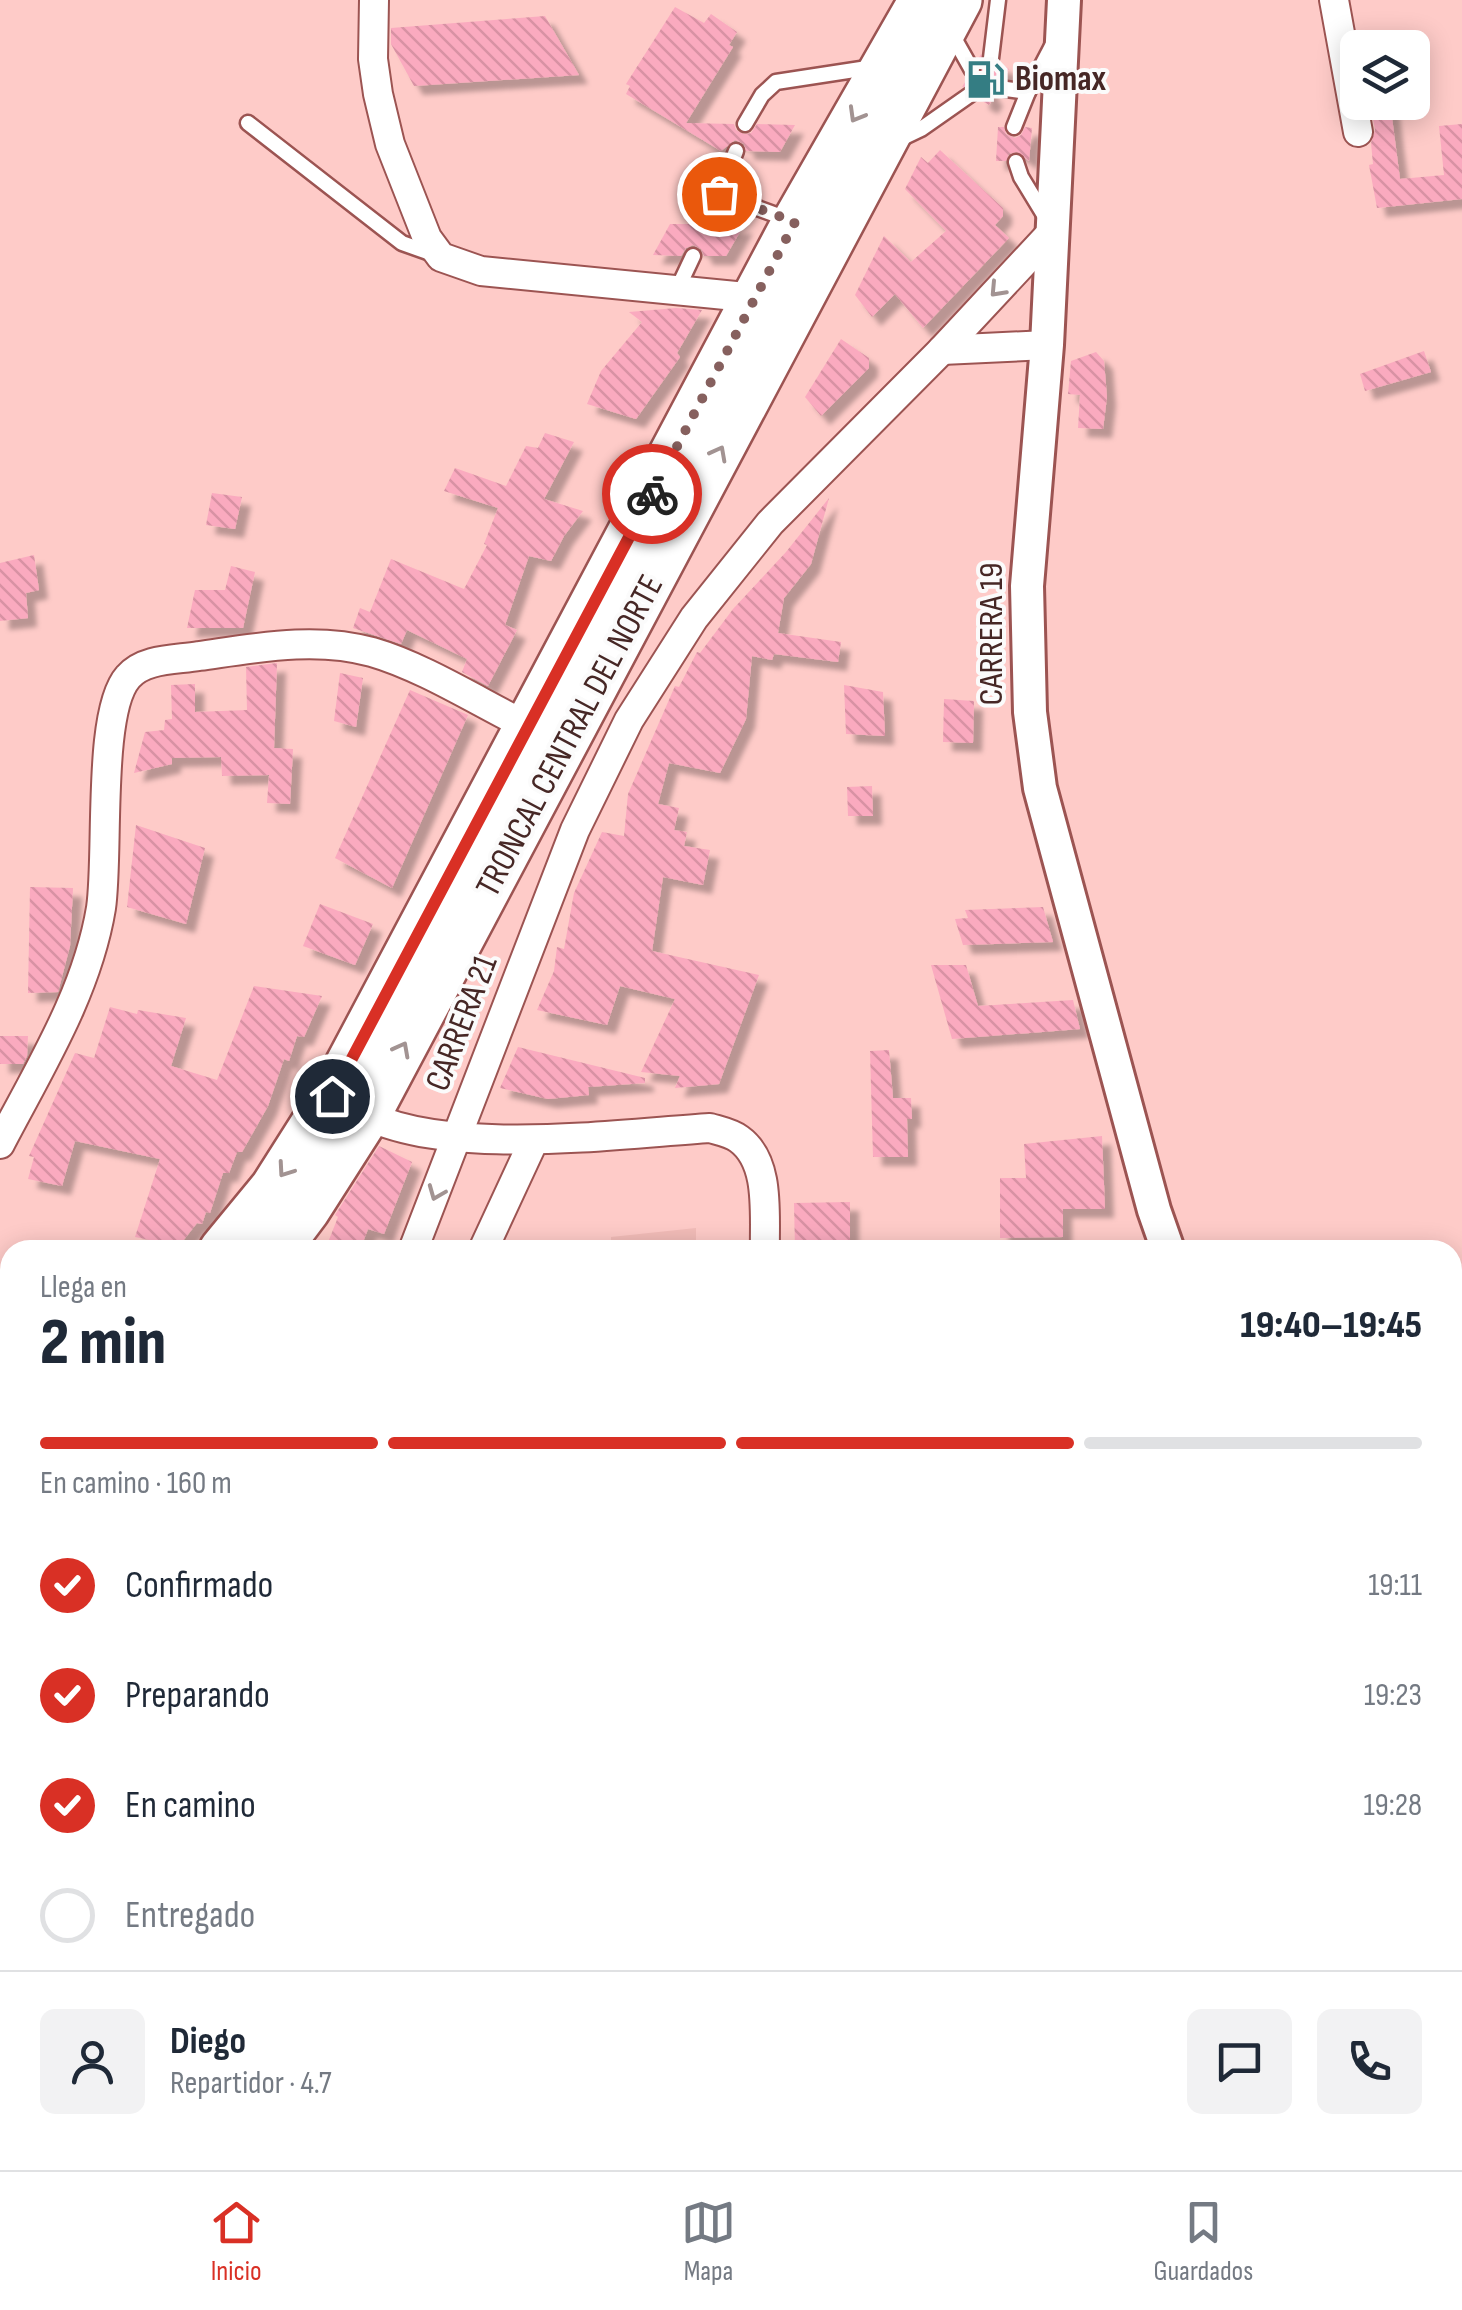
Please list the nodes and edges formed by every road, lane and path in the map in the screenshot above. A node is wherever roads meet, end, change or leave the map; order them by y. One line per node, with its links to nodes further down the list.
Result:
1 (374, 0): 23 (street)
2 (1040, 0): 5 (street)
3 (1334, 0): 15 (street)
4 (958, 5): 6 (lane); 7 (highway, TRONCAL CENTRAL DEL NORTE); 8 (lane); 16 (highway, TRONCAL CENTRAL DEL NORTE)
5 (1064, 12): 10 (lane); 22 (street, CARRERA 19)
6 (991, 58)
7 (884, 66): 13 (lane); 20 (highway, TRONCAL CENTRAL DEL NORTE, one-way to 20)
8 (972, 70)
9 (999, 88): 10 (lane)
10 (1028, 92): 14 (lane)
11 (970, 94): 16 (lane)
12 (248, 123): 23 (lane)
13 (745, 124)
14 (1014, 127)
15 (1358, 132)
16 (879, 148): 30 (highway, TRONCAL CENTRAL DEL NORTE, one-way to 16)
17 (736, 151): 19 (lane)
18 (1016, 162): 22 (lane)
19 (719, 194): 20 (lane); 21 (lane)
20 (795, 222): 26 (highway, TRONCAL CENTRAL DEL NORTE)
21 (706, 224)
22 (1053, 231): 27 (street, CARRERA 19); 28 (street, CARRERA 21, one-way to 28)
23 (442, 256): 25 (street)
24 (693, 256): 25 (lane)
25 (677, 290): 26 (street)
26 (756, 298): 29 (highway, TRONCAL CENTRAL DEL NORTE)
27 (1047, 346): 28 (street); 39 (street, CARRERA 19)
28 (942, 350): 31 (street, CARRERA 21)
29 (529, 728): 30 (highway, TRONCAL CENTRAL DEL NORTE); 33 (street)
30 (349, 1106): 31 (street); 34 (highway, TRONCAL CENTRAL DEL NORTE, one-way to 34); 35 (highway, TRONCAL CENTRAL DEL NORTE)
31 (458, 1136): 32 (street); 36 (street, CARRERA 21, one-way to 36)
32 (534, 1140): 37 (street); 38 (street)
33 (0, 1144)
34 (230, 1240)
35 (284, 1240)
36 (417, 1240)
37 (489, 1240)
38 (764, 1240)
39 (1161, 1240)

